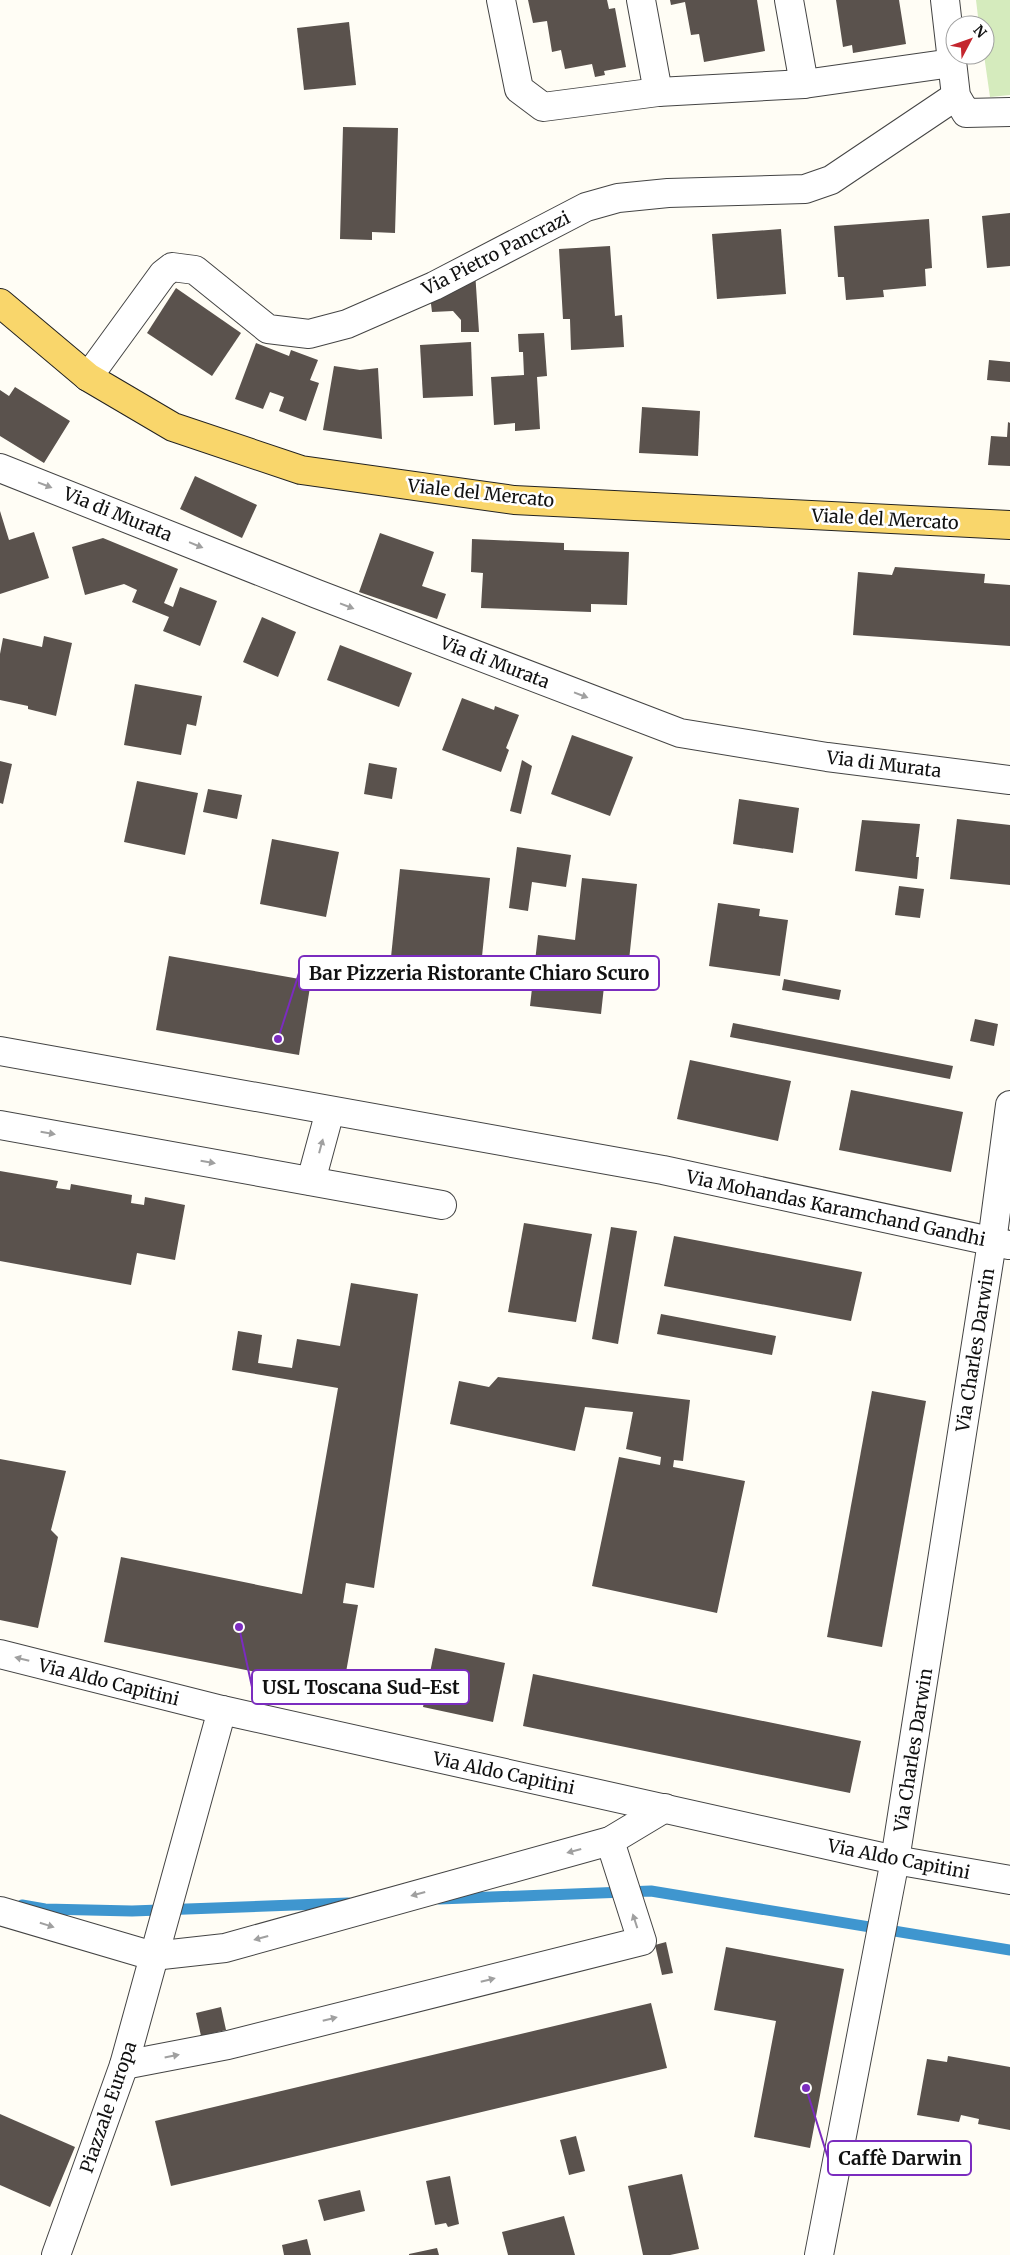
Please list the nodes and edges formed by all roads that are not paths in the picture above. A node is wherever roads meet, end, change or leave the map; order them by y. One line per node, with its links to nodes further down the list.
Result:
1 (501, 0): 9 (street)
2 (641, 0): 9 (street)
3 (788, 0): 8 (street)
4 (945, 0): 5 (street)
5 (947, 15)
6 (945, 64): 8 (street)
7 (952, 65): 10 (street)
8 (804, 84): 9 (street)
9 (658, 92)
10 (956, 96): 11 (street); 13 (street, Via Pietro Pancrazi)
11 (1010, 112)
12 (0, 303): 13 (main road, Viale del Mercato)
13 (88, 376): 15 (main road, Viale del Mercato)
14 (0, 468): 16 (street, Via di Murata, one-way to 16)
15 (1010, 525)
16 (1010, 780)
17 (0, 1051): 19 (street, Via Mohandas Karamchand Gandhi)
18 (1010, 1105): 23 (street, Via Charles Darwin)
19 (330, 1111): 21 (street, one-way to 19); 23 (street, Via Mohandas Karamchand Gandhi)
20 (0, 1125): 21 (street, one-way to 21)
21 (311, 1180): 22 (street)
22 (442, 1205)
23 (1001, 1244): 28 (street, Via Charles Darwin)
24 (0, 1654): 25 (street, Via Aldo Capitini, one-way to 24)
25 (222, 1710): 26 (street, Via Aldo Capitini); 31 (street, Piazzale Europa)
26 (665, 1808): 27 (street); 28 (street, Via Aldo Capitini)
27 (610, 1841): 31 (street, one-way to 31); 32 (street, one-way to 27)
28 (895, 1860): 29 (street, Via Aldo Capitini); 34 (street, Via Charles Darwin)
29 (1010, 1880)
30 (0, 1911): 31 (street, one-way to 31)
31 (153, 1956): 32 (street, Piazzale Europa)
32 (124, 2065): 33 (street, Piazzale Europa)
33 (56, 2255)
34 (819, 2255)

